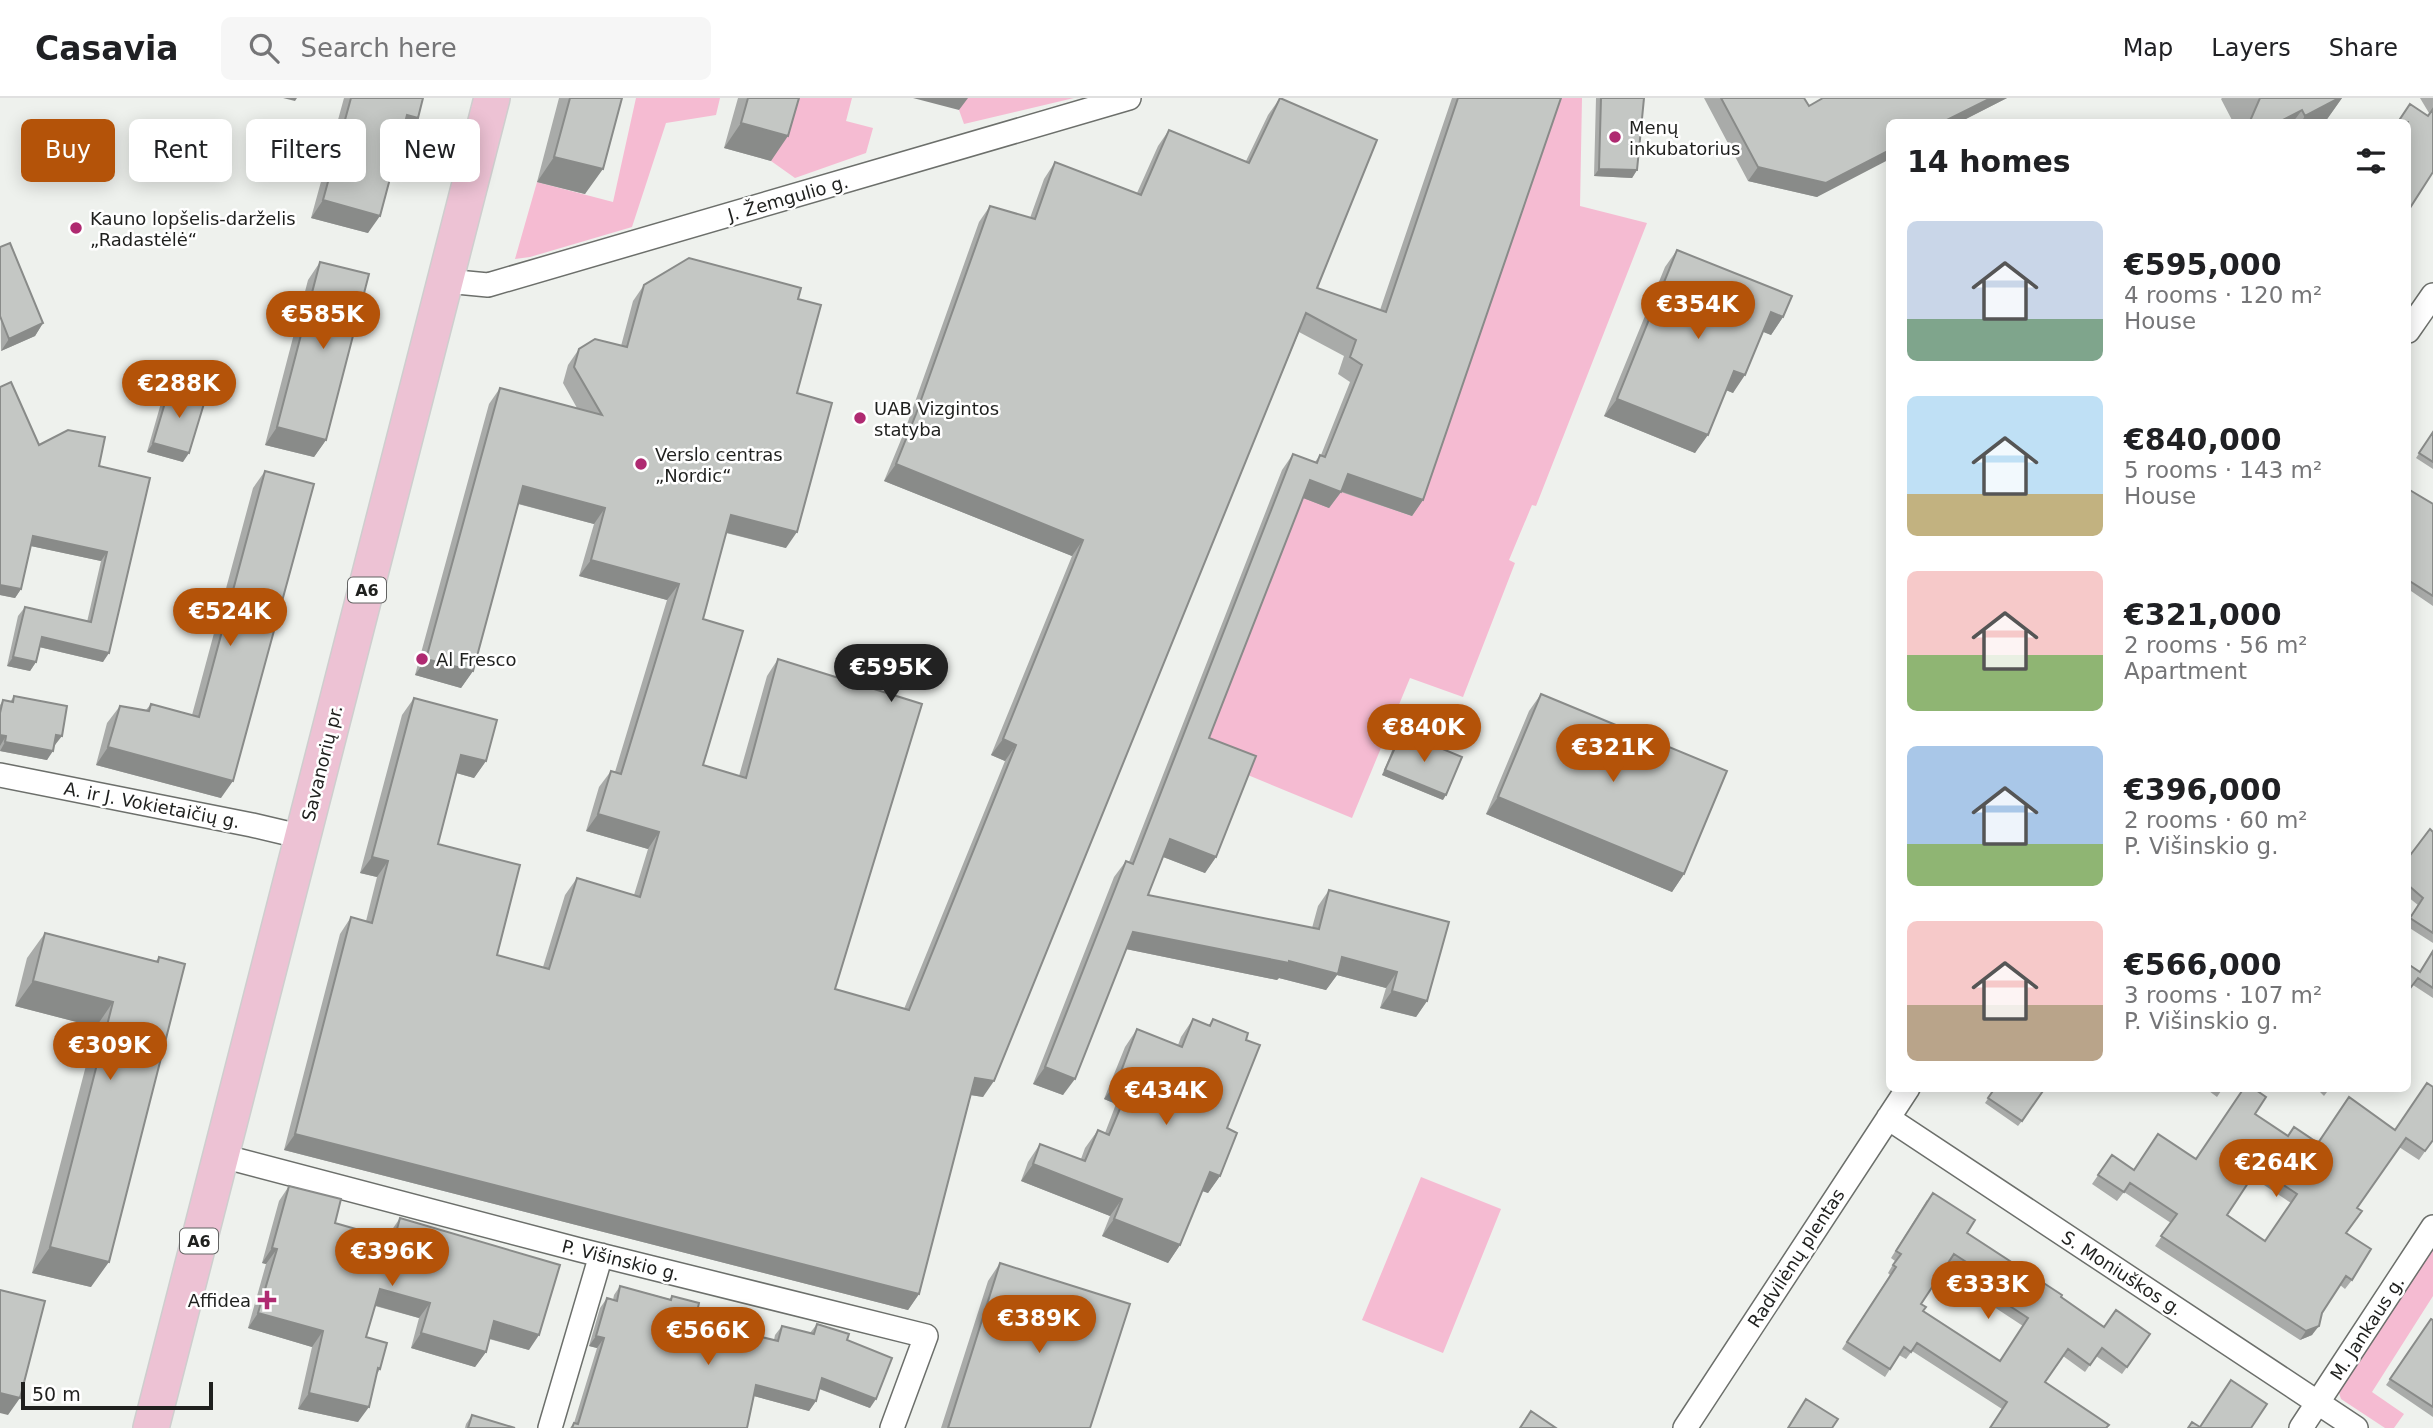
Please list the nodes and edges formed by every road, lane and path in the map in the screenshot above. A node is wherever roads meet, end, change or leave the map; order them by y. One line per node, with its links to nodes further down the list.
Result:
1 (492, 98): 3 (main road, Savanorių pr. / A6)
2 (1129, 98): 3 (street, J. Žemgulio g.)
3 (446, 281): 7 (main road, Savanorių pr. / A6)
4 (2433, 295): 5 (street)
5 (2411, 327)
6 (0, 775): 7 (street, A. ir J. Vokietaičių g.)
7 (303, 837): 10 (main road, Savanorių pr. / A6)
8 (1905, 1092): 9 (street, Radvilėnų plentas)
9 (1888, 1118): 13 (street, S. Moniuškos g.); 17 (street, Radvilėnų plentas)
10 (222, 1156): 12 (street, P. Višinskio g.); 14 (main road, Savanorių pr. / A6)
11 (2433, 1227): 13 (street, M. Jankaus g.)
12 (601, 1255): 15 (street); 16 (street, P. Višinskio g.)
13 (2318, 1402): 18 (street, M. Jankaus g.); 19 (street, S. Moniuškos g.)
14 (151, 1428)
15 (550, 1428)
16 (892, 1428)
17 (1685, 1428)
18 (2301, 1428)
19 (2356, 1428)

